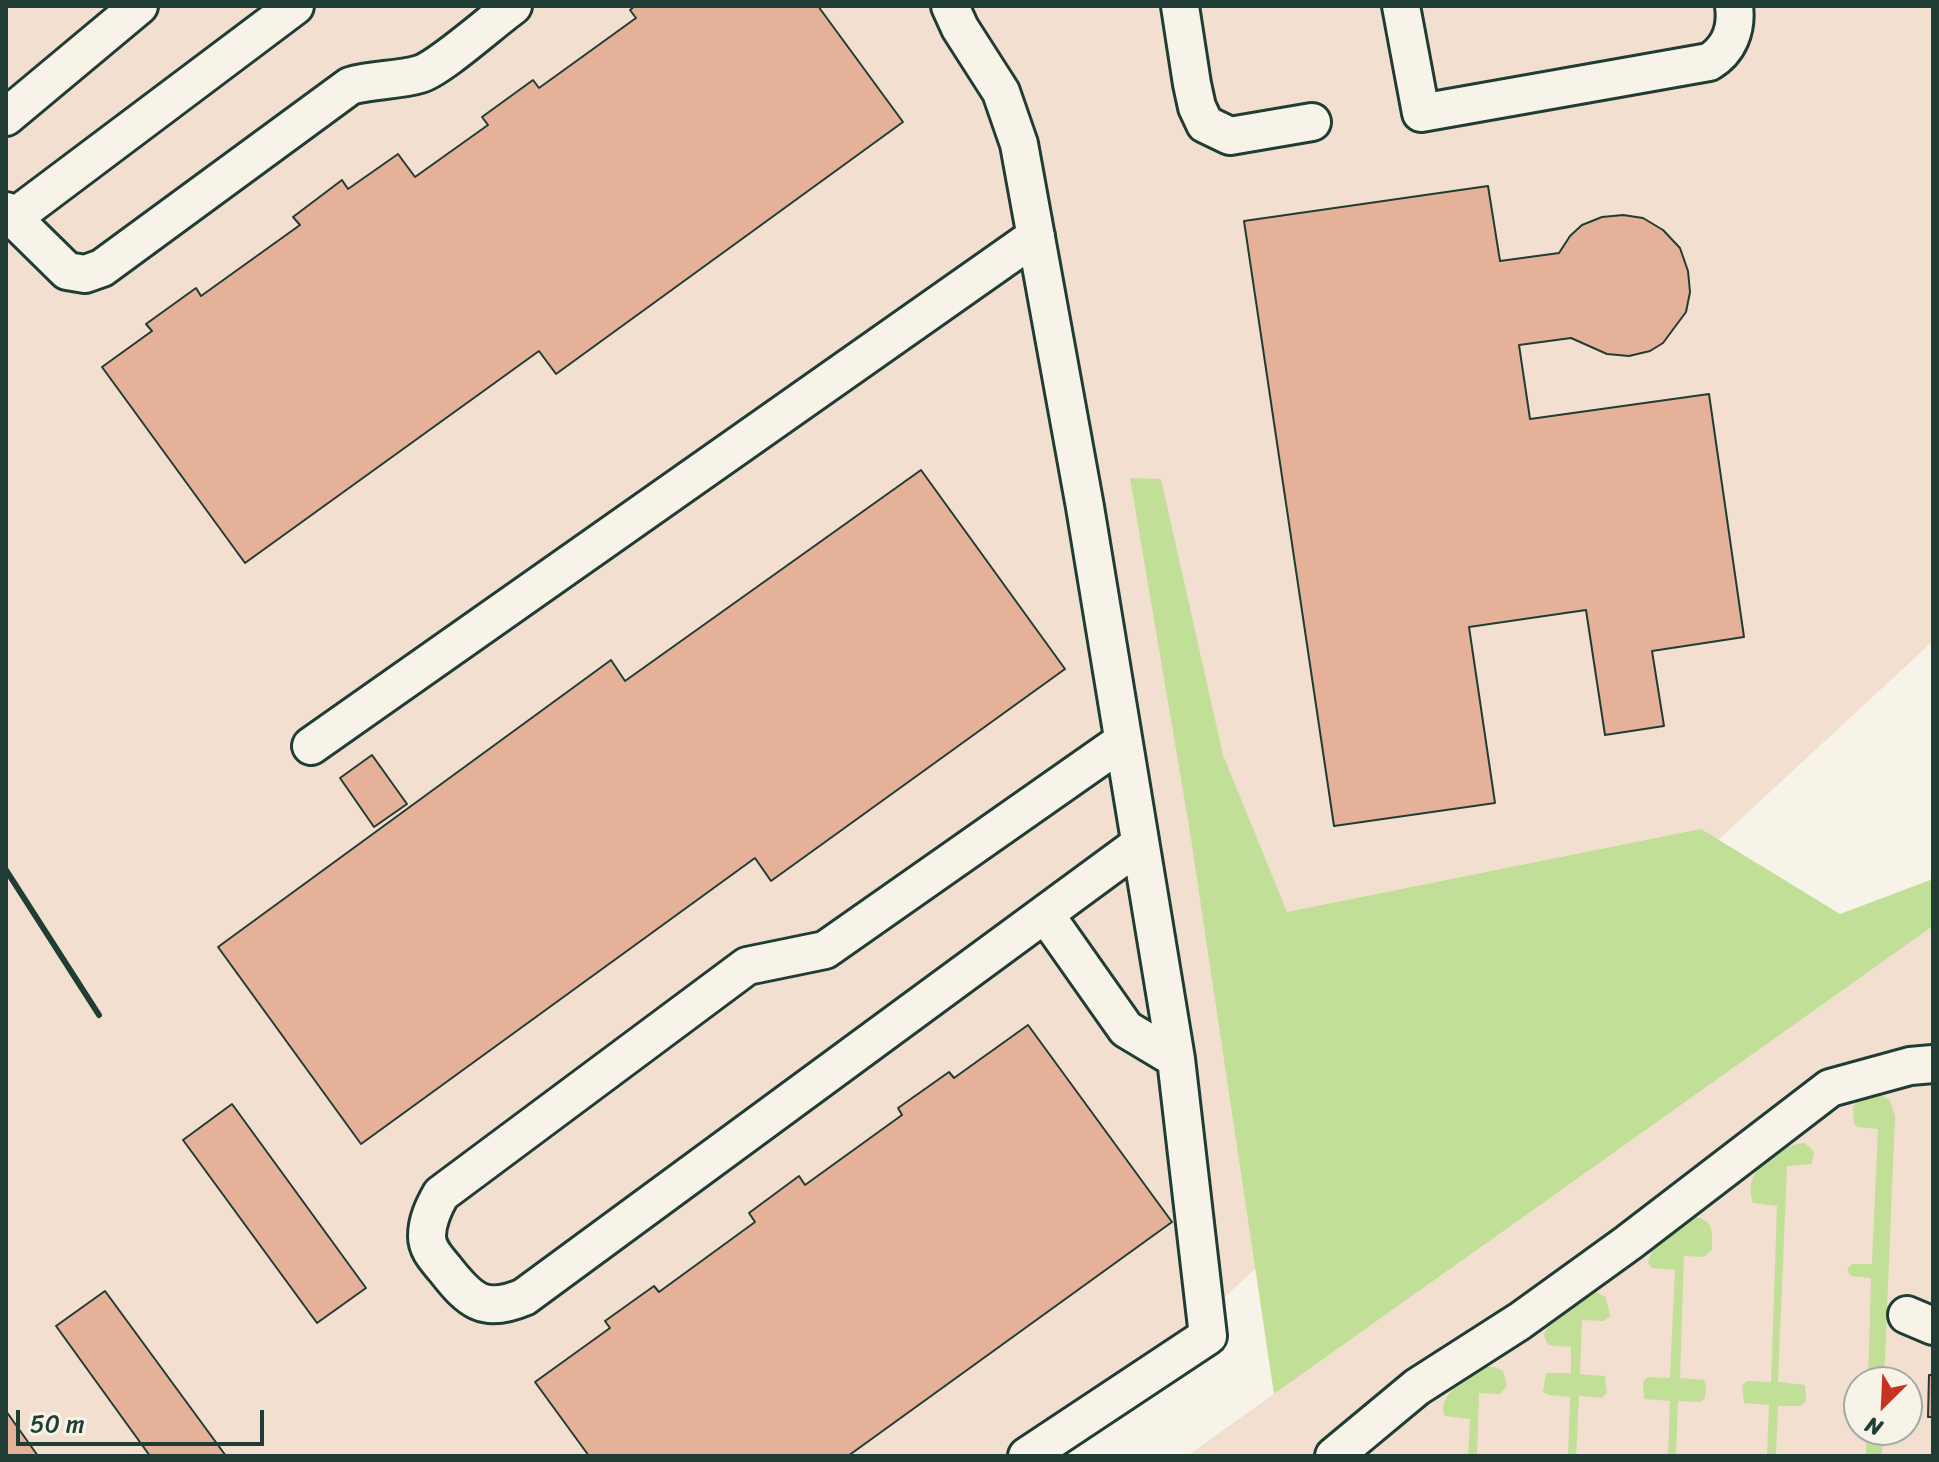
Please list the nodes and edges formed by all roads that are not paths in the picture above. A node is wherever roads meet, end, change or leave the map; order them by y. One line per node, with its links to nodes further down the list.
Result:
1 (139, 6): 9 (street)
2 (295, 6): 11 (street)
3 (513, 6): 11 (street)
4 (932, 6): 8 (street)
5 (1180, 6): 10 (street)
6 (1401, 6): 7 (street)
7 (1734, 6)
8 (955, 17): 12 (street)
9 (6, 117)
10 (1312, 122)
11 (10, 215)
12 (1036, 236): 13 (street); 14 (street)
13 (1123, 741): 15 (street); 16 (street)
14 (311, 746)
15 (1140, 844): 16 (street); 17 (street)
16 (1045, 914): 17 (street)
17 (1176, 1059): 19 (street)
18 (1933, 1064): 20 (street)
19 (1027, 1456)
20 (1334, 1456)

